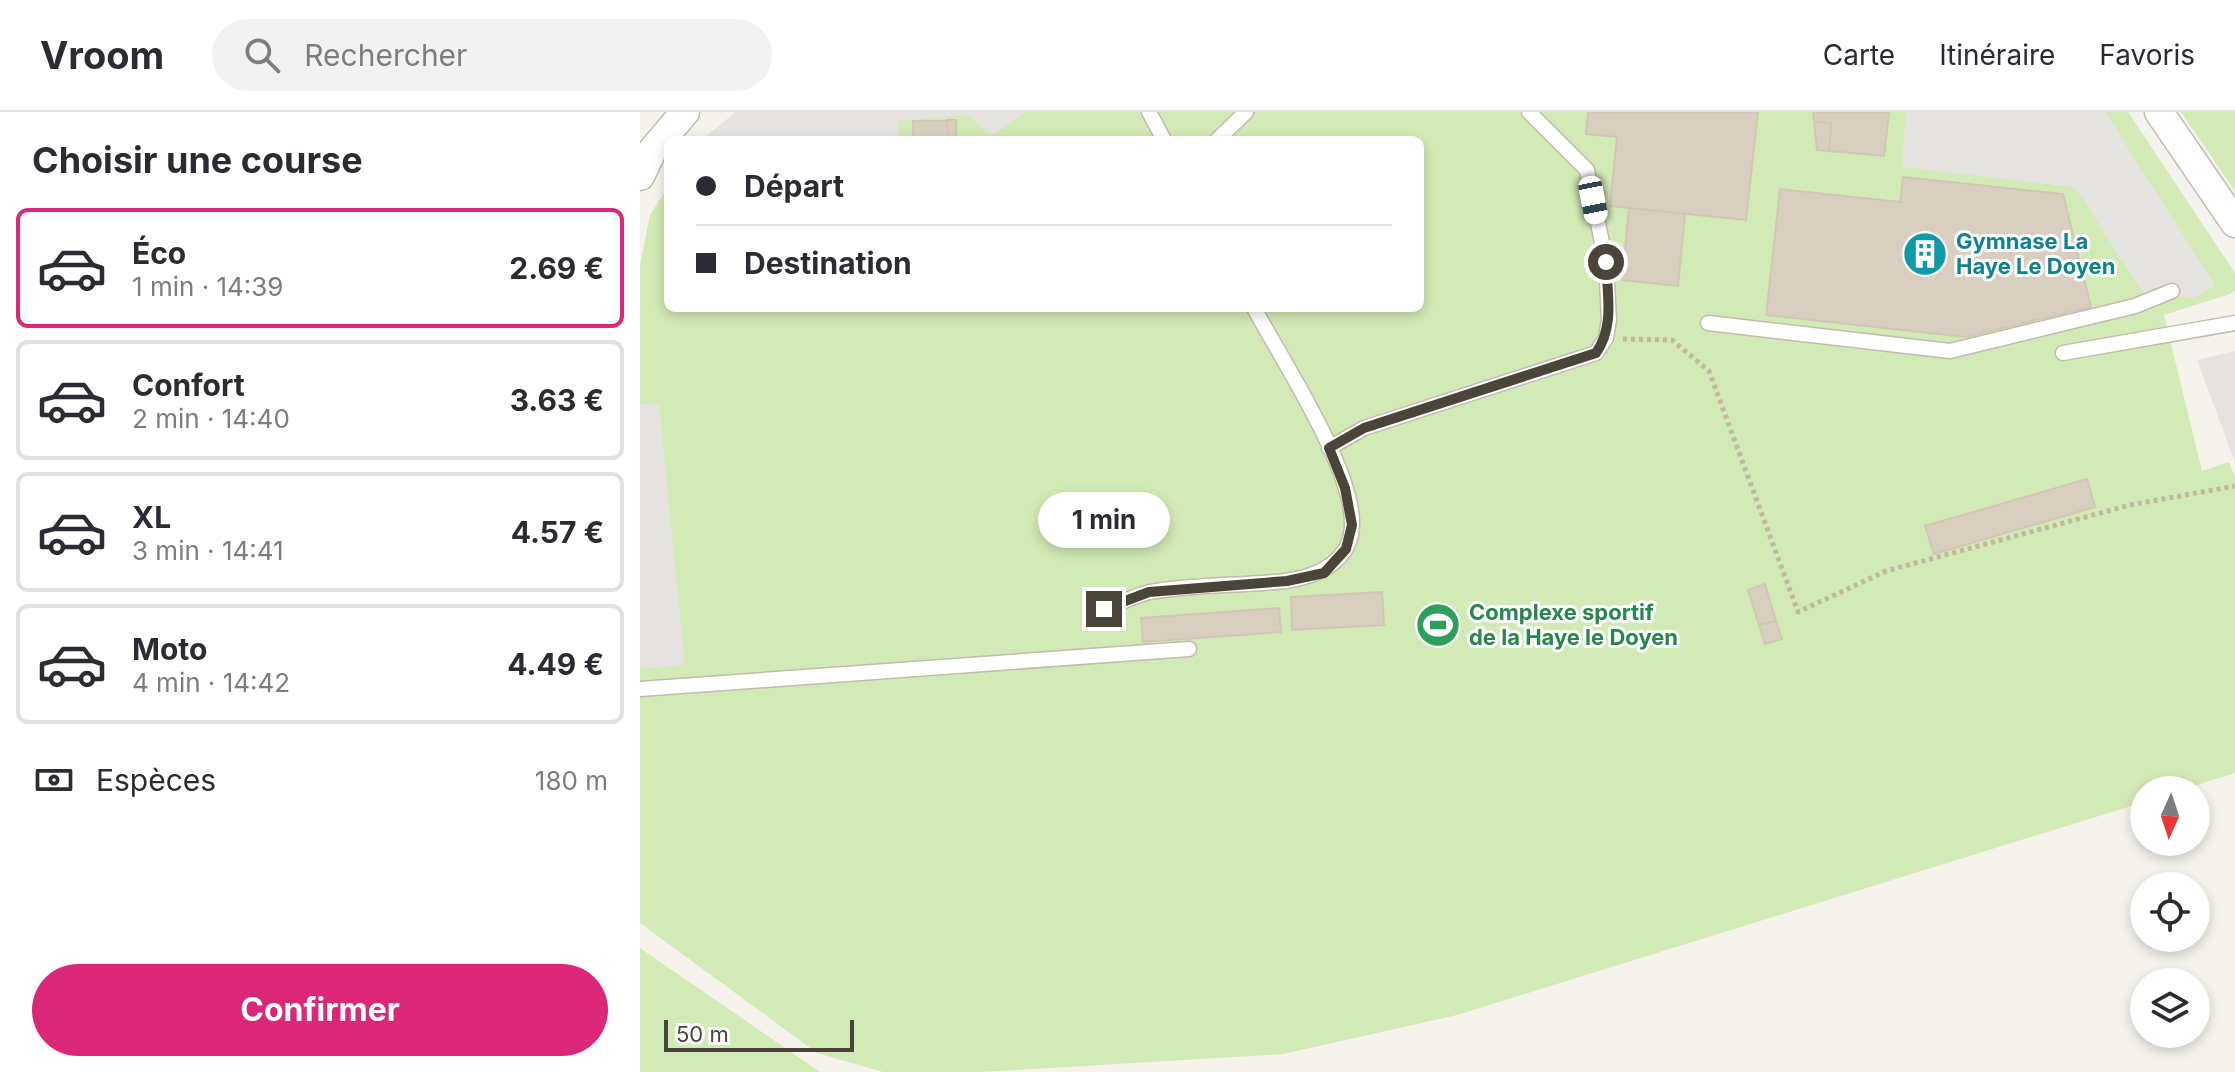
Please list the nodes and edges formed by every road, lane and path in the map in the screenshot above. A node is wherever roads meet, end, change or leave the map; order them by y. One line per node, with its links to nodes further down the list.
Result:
1 (685, 112): 6 (street)
2 (1149, 112): 7 (lane)
3 (1246, 112): 8 (lane)
4 (1529, 112): 16 (lane)
5 (2159, 112): 11 (street)
6 (665, 136)
7 (1162, 136)
8 (1221, 136)
9 (664, 137): 10 (street)
10 (640, 176)
11 (2235, 223)
12 (2172, 291): 14 (lane)
13 (1256, 312): 18 (lane)
14 (1708, 323)
15 (2235, 323): 17 (lane)
16 (1606, 338): 18 (lane); 19 (path)
17 (2063, 353)
18 (1329, 448): 20 (lane)
19 (2235, 486)
20 (1104, 609)
21 (1189, 649): 22 (lane)
22 (640, 689)

